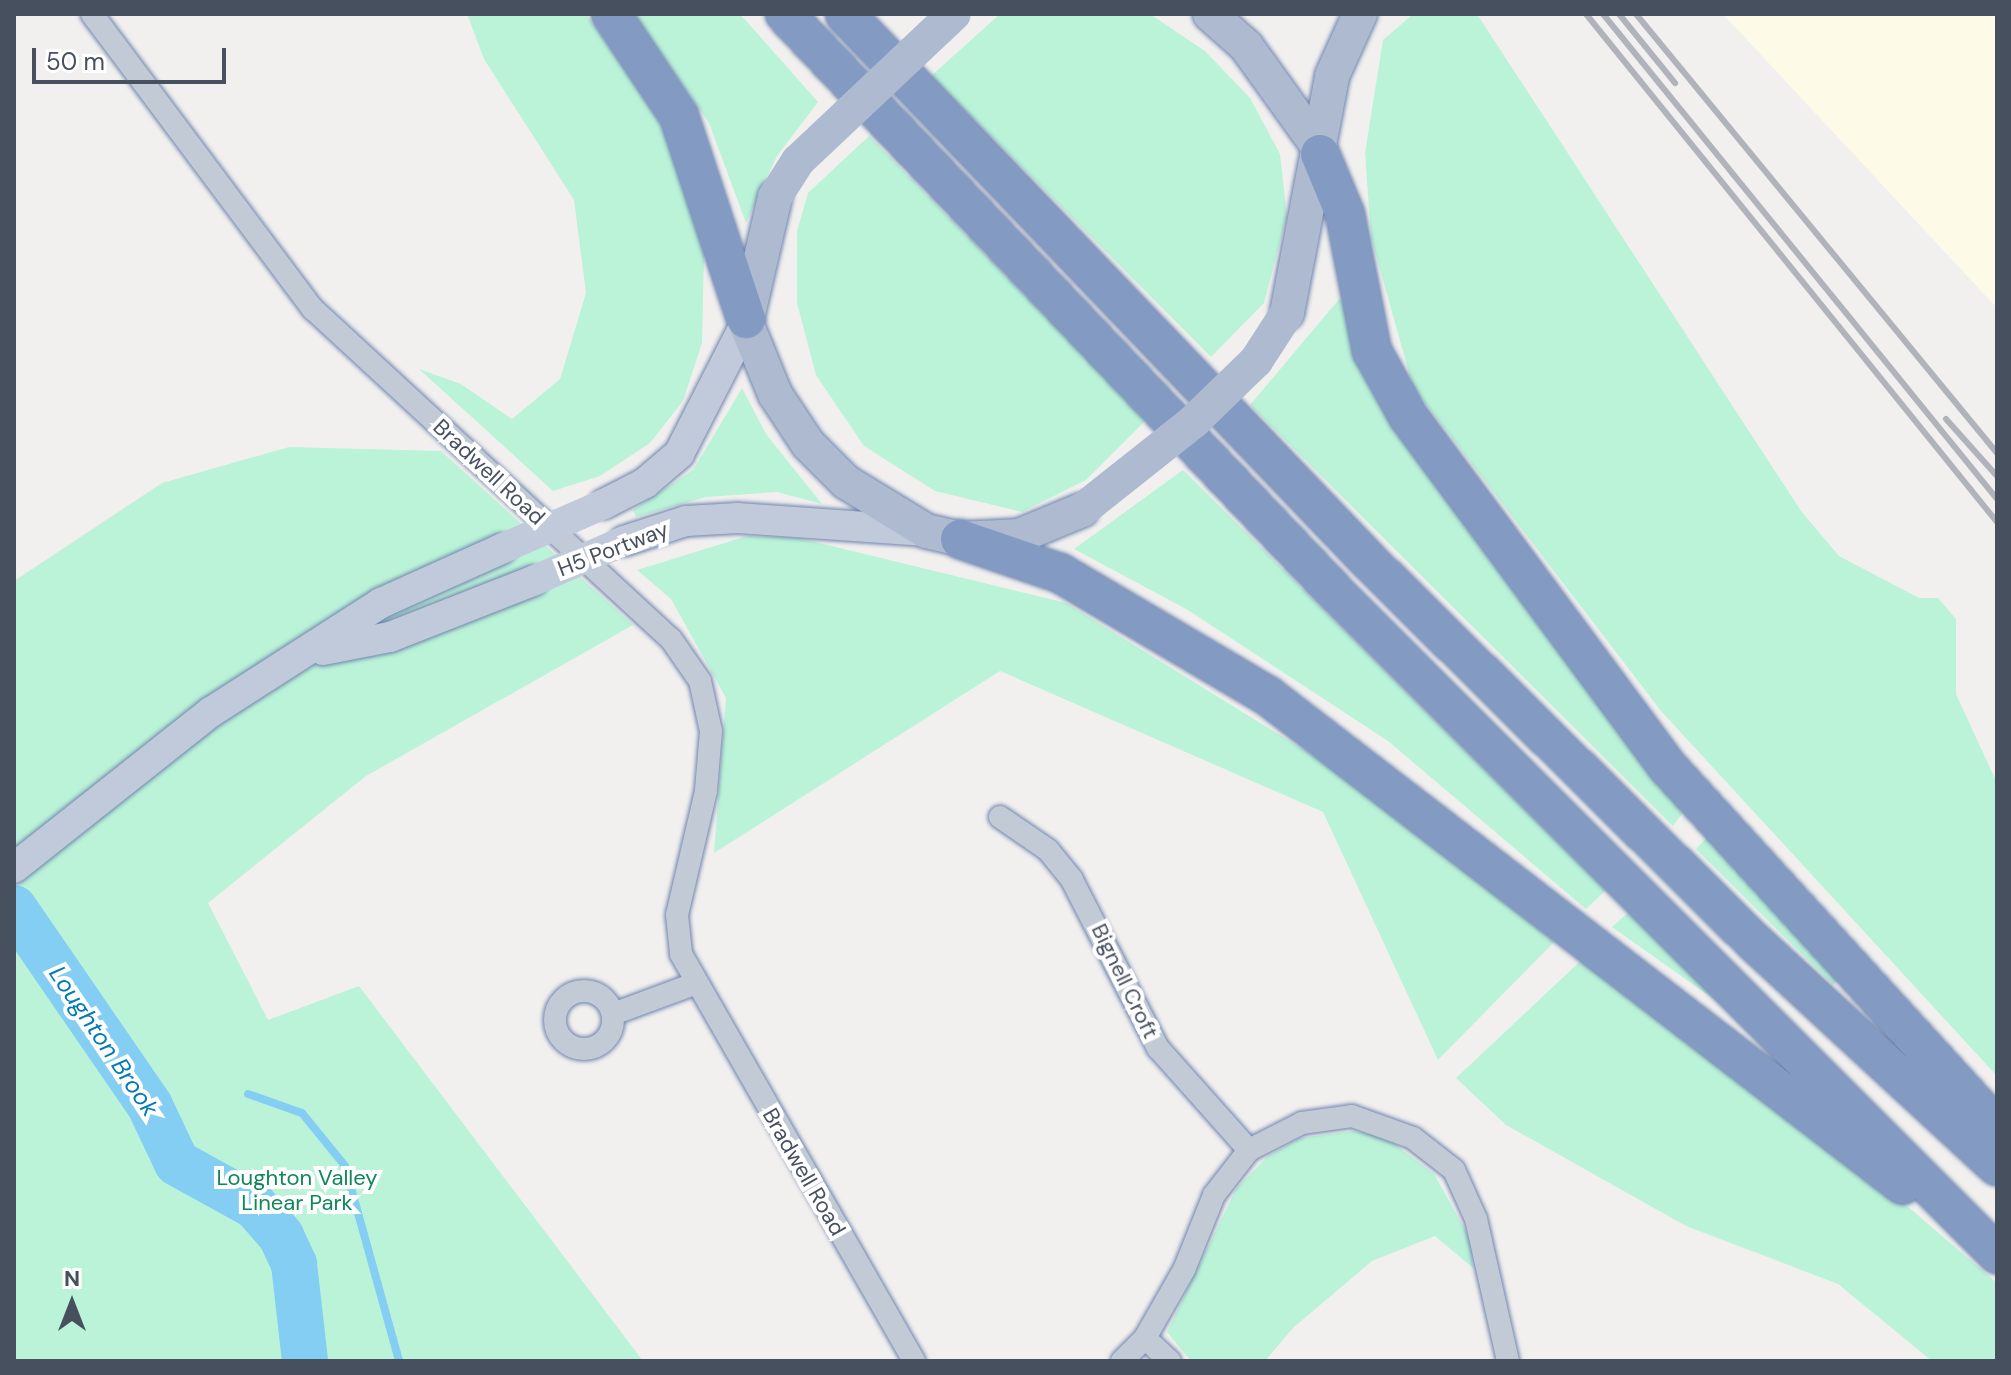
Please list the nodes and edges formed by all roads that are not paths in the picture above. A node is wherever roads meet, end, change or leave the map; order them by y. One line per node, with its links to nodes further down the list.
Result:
1 (92, 14): 14 (street, Bradwell Road)
2 (611, 14): 9 (highway)
3 (785, 14): 19 (highway)
4 (845, 14): 18 (highway)
5 (954, 14): 9 (main road, bridge)
6 (1210, 14): 8 (main road)
7 (1360, 14): 8 (main road)
8 (1320, 151): 10 (main road, bridge); 16 (highway)
9 (746, 321): 10 (main road); 11 (street, H5 Portway, bridge)
10 (943, 535): 11 (street, H5 Portway, bridge); 19 (highway)
11 (313, 652): 13 (street, H5 Portway)
12 (1000, 817): 17 (street, Bignell Croft)
13 (14, 868)
14 (694, 984): 15 (street); 21 (street, Bradwell Road)
15 (613, 1014)
16 (1997, 1128)
17 (1249, 1150): 20 (street); 24 (street)
18 (1997, 1166)
19 (1997, 1254)
20 (1145, 1338): 22 (street); 23 (street)
21 (914, 1361)
22 (1122, 1361)
23 (1170, 1361)
24 (1508, 1361)

